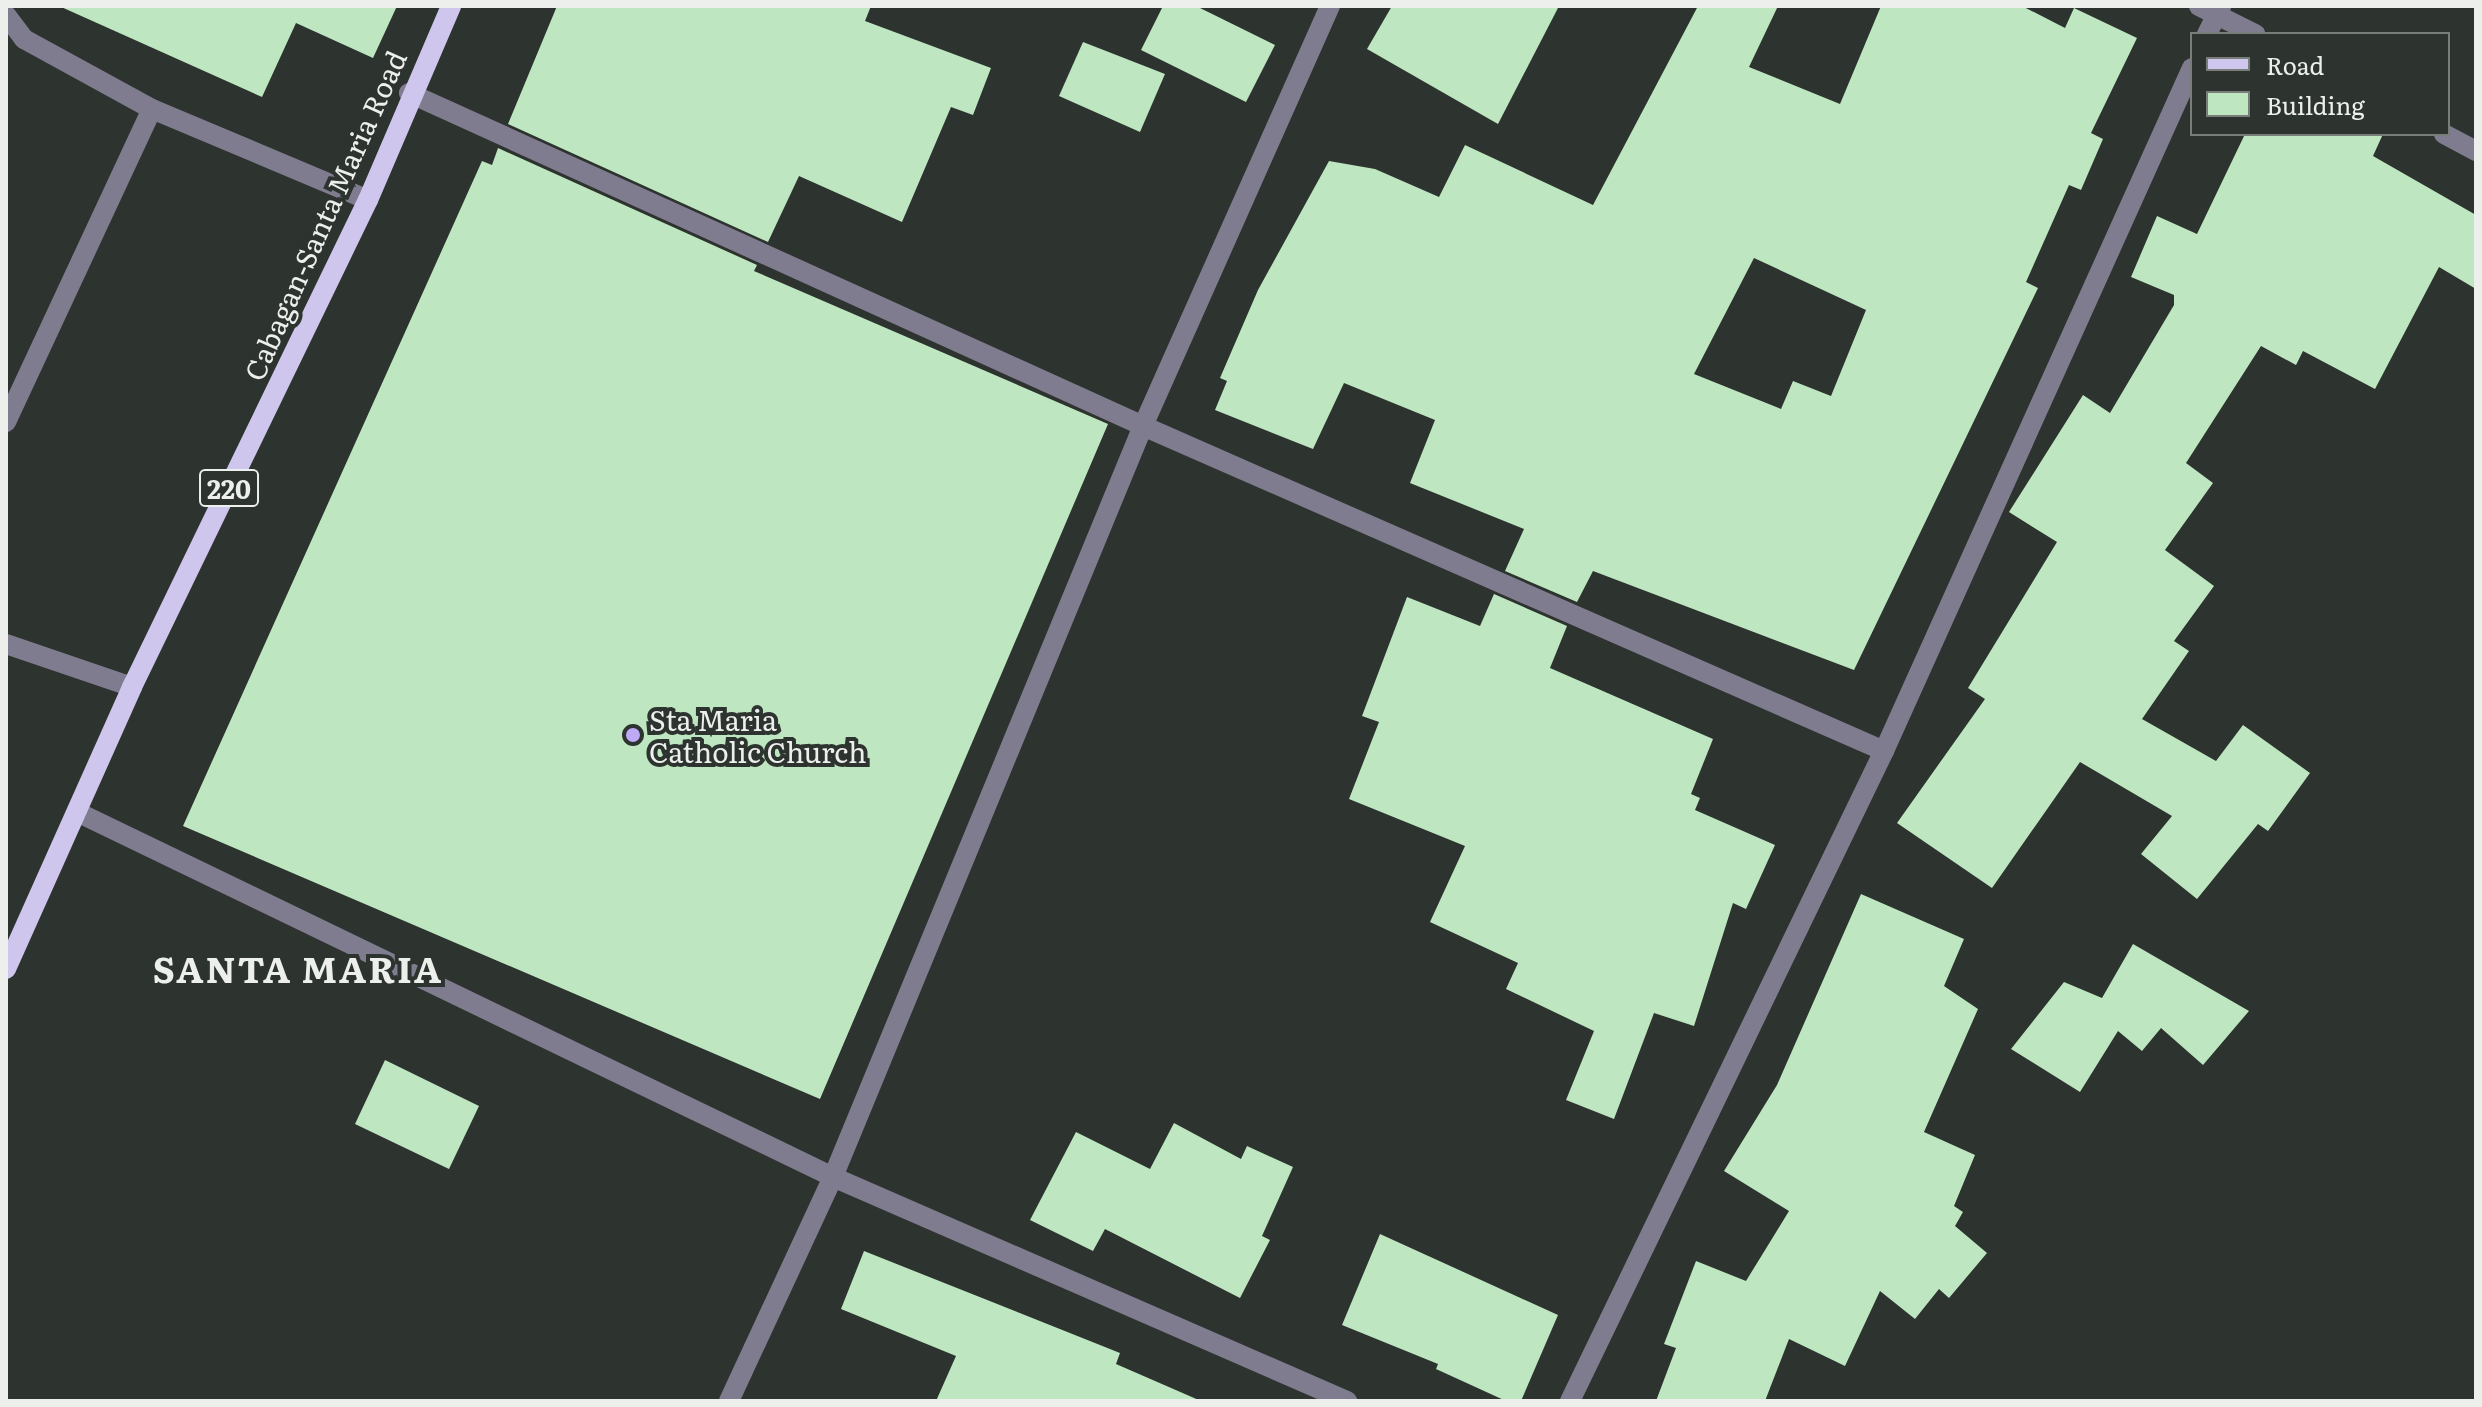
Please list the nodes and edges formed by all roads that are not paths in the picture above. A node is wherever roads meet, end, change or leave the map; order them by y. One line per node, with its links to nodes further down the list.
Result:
1 (451, 6): 8 (main road, Cabagan-Santa Maria Road / 220)
2 (1330, 6): 14 (street)
3 (2212, 9): 5 (street); 6 (street)
4 (6, 15): 9 (street)
5 (2207, 32)
6 (2252, 32)
7 (2190, 72): 17 (street)
8 (409, 93): 12 (main road, Cabagan-Santa Maria Road / 220); 14 (street)
9 (152, 109): 12 (street); 13 (street)
10 (2448, 136): 11 (street)
11 (2476, 151)
12 (368, 200): 16 (main road, Cabagan-Santa Maria Road / 220)
13 (6, 422)
14 (1143, 426): 17 (street); 20 (street)
15 (6, 644): 16 (street)
16 (132, 687): 18 (main road, Cabagan-Santa Maria Road / 220)
17 (1884, 751): 23 (street)
18 (77, 812): 19 (main road, Cabagan-Santa Maria Road / 220); 20 (street)
19 (6, 969)
20 (833, 1177): 21 (street); 22 (street)
21 (729, 1401)
22 (1347, 1401)
23 (1570, 1401)

